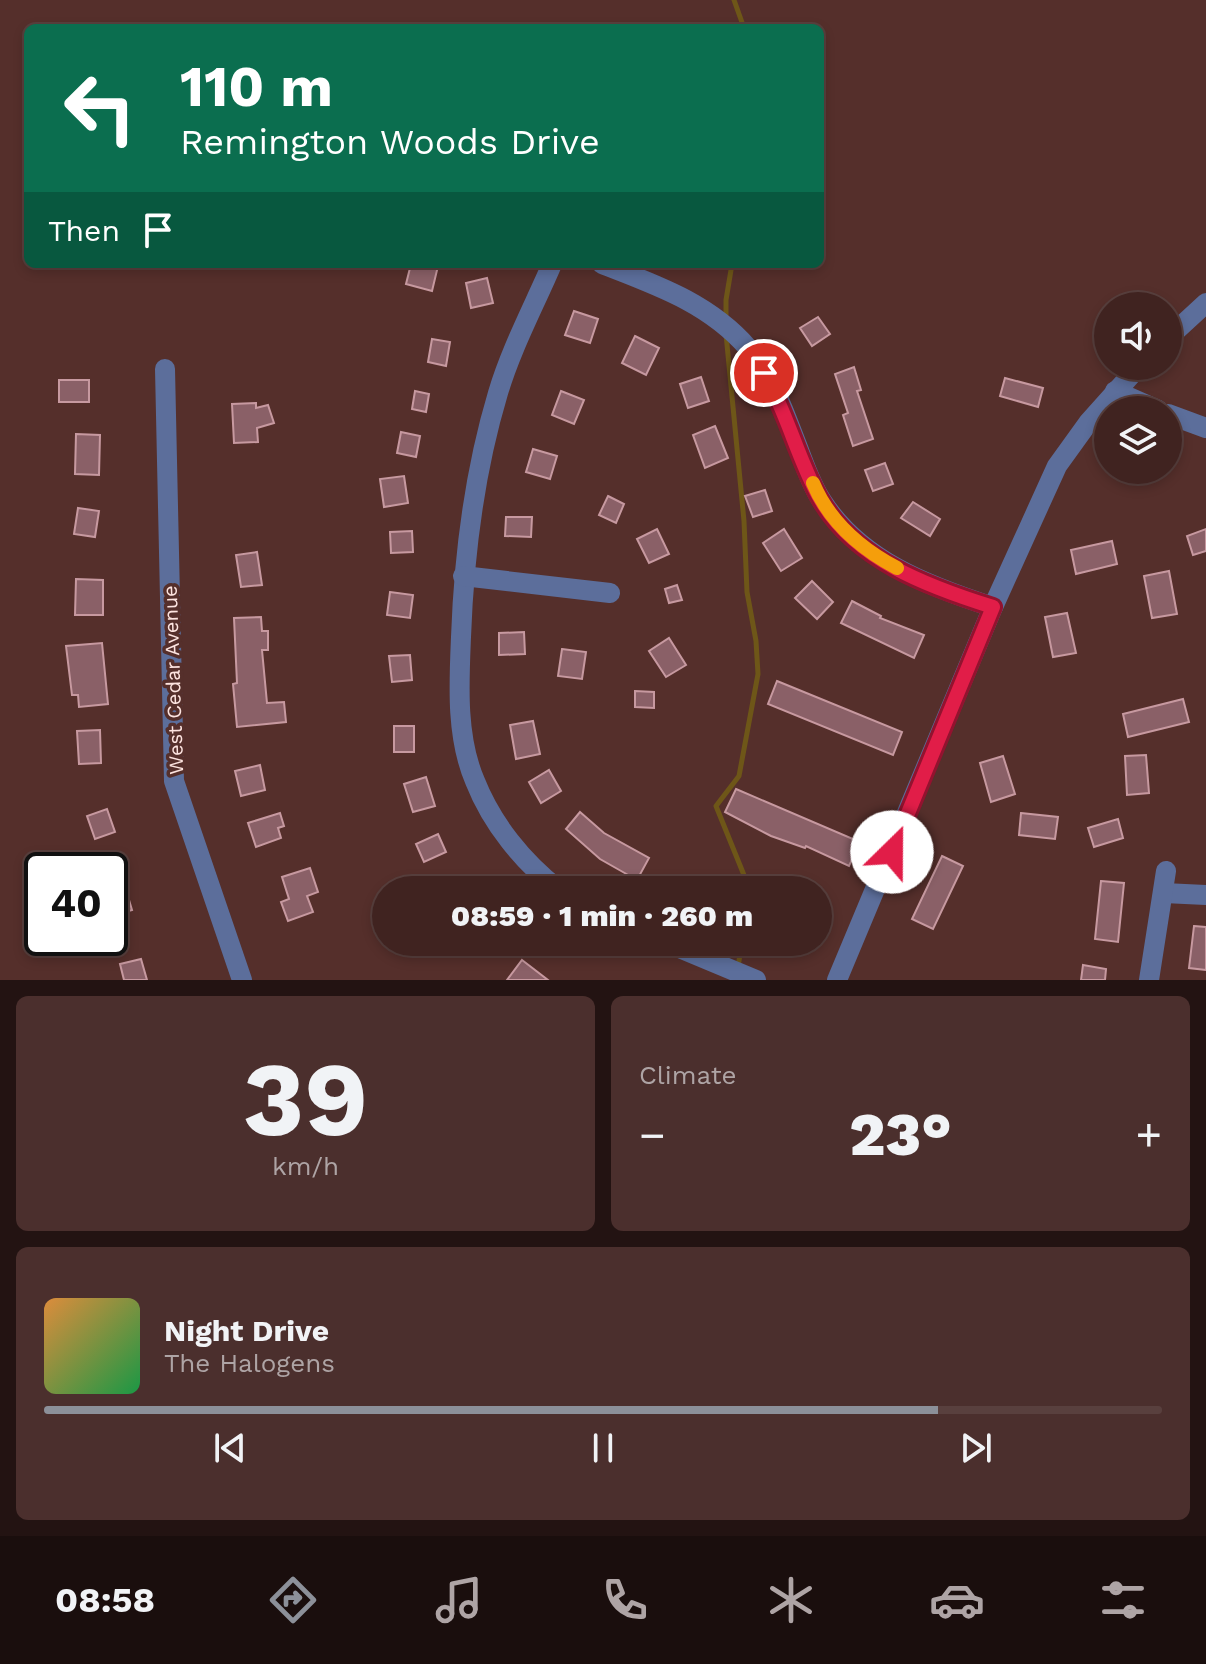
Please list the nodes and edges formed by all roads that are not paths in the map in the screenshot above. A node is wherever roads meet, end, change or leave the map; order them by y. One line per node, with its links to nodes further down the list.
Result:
1 (550, 268): 11 (street)
2 (613, 268): 13 (street)
3 (1206, 303): 4 (street)
4 (1182, 325)
5 (165, 369): 19 (street, West Cedar Avenue)
6 (1126, 380): 7 (street)
7 (1115, 391): 8 (street); 13 (street)
8 (1126, 396)
9 (1182, 419): 10 (street)
10 (1206, 428)
11 (463, 576): 12 (street); 15 (street)
12 (610, 593)
13 (993, 607): 21 (street)
14 (1166, 871): 16 (street)
15 (541, 876)
16 (1164, 893): 17 (street); 22 (street)
17 (1206, 895)
18 (699, 956): 20 (street)
19 (242, 980)
20 (756, 980)
21 (837, 980)
22 (1149, 980)

